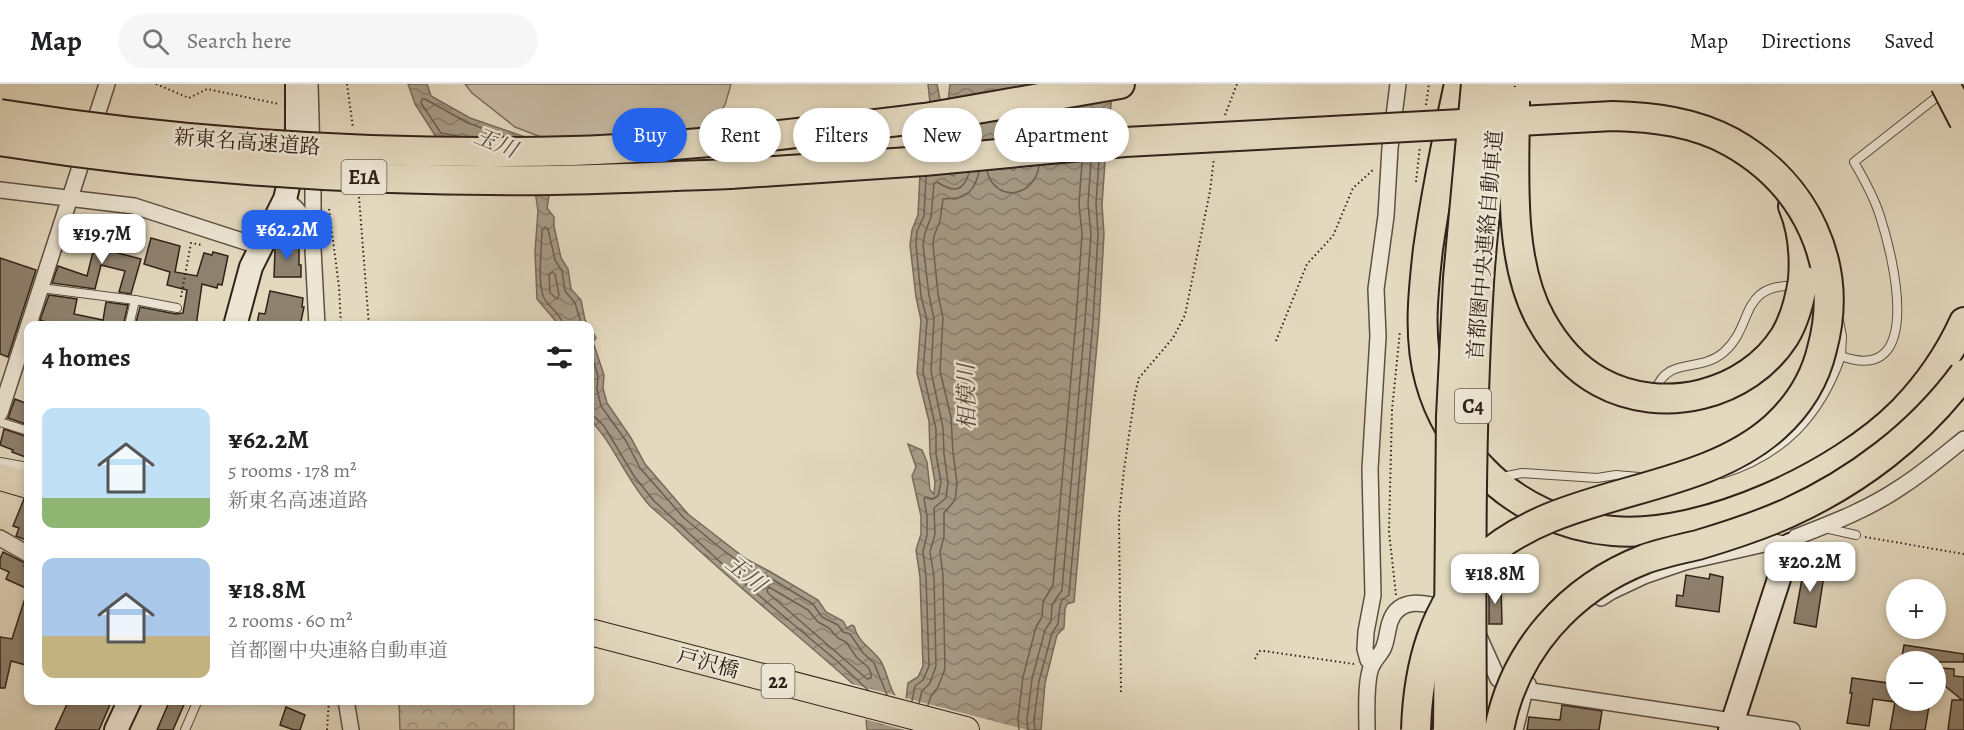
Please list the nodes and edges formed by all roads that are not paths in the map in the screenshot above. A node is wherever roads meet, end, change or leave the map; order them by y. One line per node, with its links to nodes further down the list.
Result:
1 (107, 84): 17 (street)
2 (297, 84): 18 (street)
3 (310, 84): 29 (street)
4 (1120, 84): 12 (highway, 新東名高速道路 / E1A, bridge)
5 (1398, 84): 52 (street)
6 (1459, 84): 43 (highway, bridge)
7 (1476, 84): 64 (highway, 首都圏中央連絡自動車道 / C4, bridge)
8 (1500, 84): 65 (highway, 首都圏中央連絡自動車道 / C4, bridge)
9 (1515, 84): 34 (highway, bridge)
10 (1945, 84): 13 (highway, bridge)
11 (1954, 84): 32 (lane)
12 (0, 114)
13 (1964, 122)
14 (0, 141): 15 (highway, 新東名高速道路 / E1A, bridge)
15 (1779, 179): 34 (highway, bridge); 63 (highway, bridge)
16 (0, 190): 17 (street)
17 (70, 198): 19 (street); 20 (street)
18 (285, 199): 19 (street); 28 (street)
19 (261, 247): 27 (street)
20 (41, 288): 23 (lane); 25 (street)
21 (1811, 290): 34 (lane)
22 (1820, 293): 32 (lane)
23 (135, 300): 24 (lane); 26 (lane)
24 (177, 308)
25 (30, 321)
26 (130, 321)
27 (236, 321)
28 (310, 321)
29 (317, 321)
30 (1964, 322): 43 (highway)
31 (24, 340): 35 (street)
32 (1841, 356): 42 (lane)
33 (1964, 374): 66 (highway, bridge)
34 (1652, 398)
35 (0, 413)
36 (0, 422): 37 (lane)
37 (24, 430)
38 (1964, 439): 46 (street)
39 (0, 462): 40 (lane)
40 (24, 466)
41 (0, 477): 45 (main road)
42 (1711, 477)
43 (1492, 479): 44 (lane)
44 (1702, 480)
45 (24, 484)
46 (1821, 527): 47 (lane); 49 (street)
47 (1856, 535)
48 (0, 538): 50 (street)
49 (1790, 544): 53 (street); 57 (street)
50 (24, 552)
51 (594, 633): 61 (main road, 戸沢橋 / 22)
52 (1372, 666): 53 (street); 62 (street)
53 (1526, 690): 57 (street); 67 (street)
54 (128, 705): 58 (street)
55 (196, 705): 59 (lane)
56 (347, 705): 60 (street)
57 (1731, 726): 68 (street)
58 (116, 730)
59 (185, 730)
60 (351, 730)
61 (966, 730)
62 (1367, 730)
63 (1416, 730)
64 (1448, 730)
65 (1472, 730)
66 (1498, 730)
67 (1515, 730)
68 (1792, 730)

